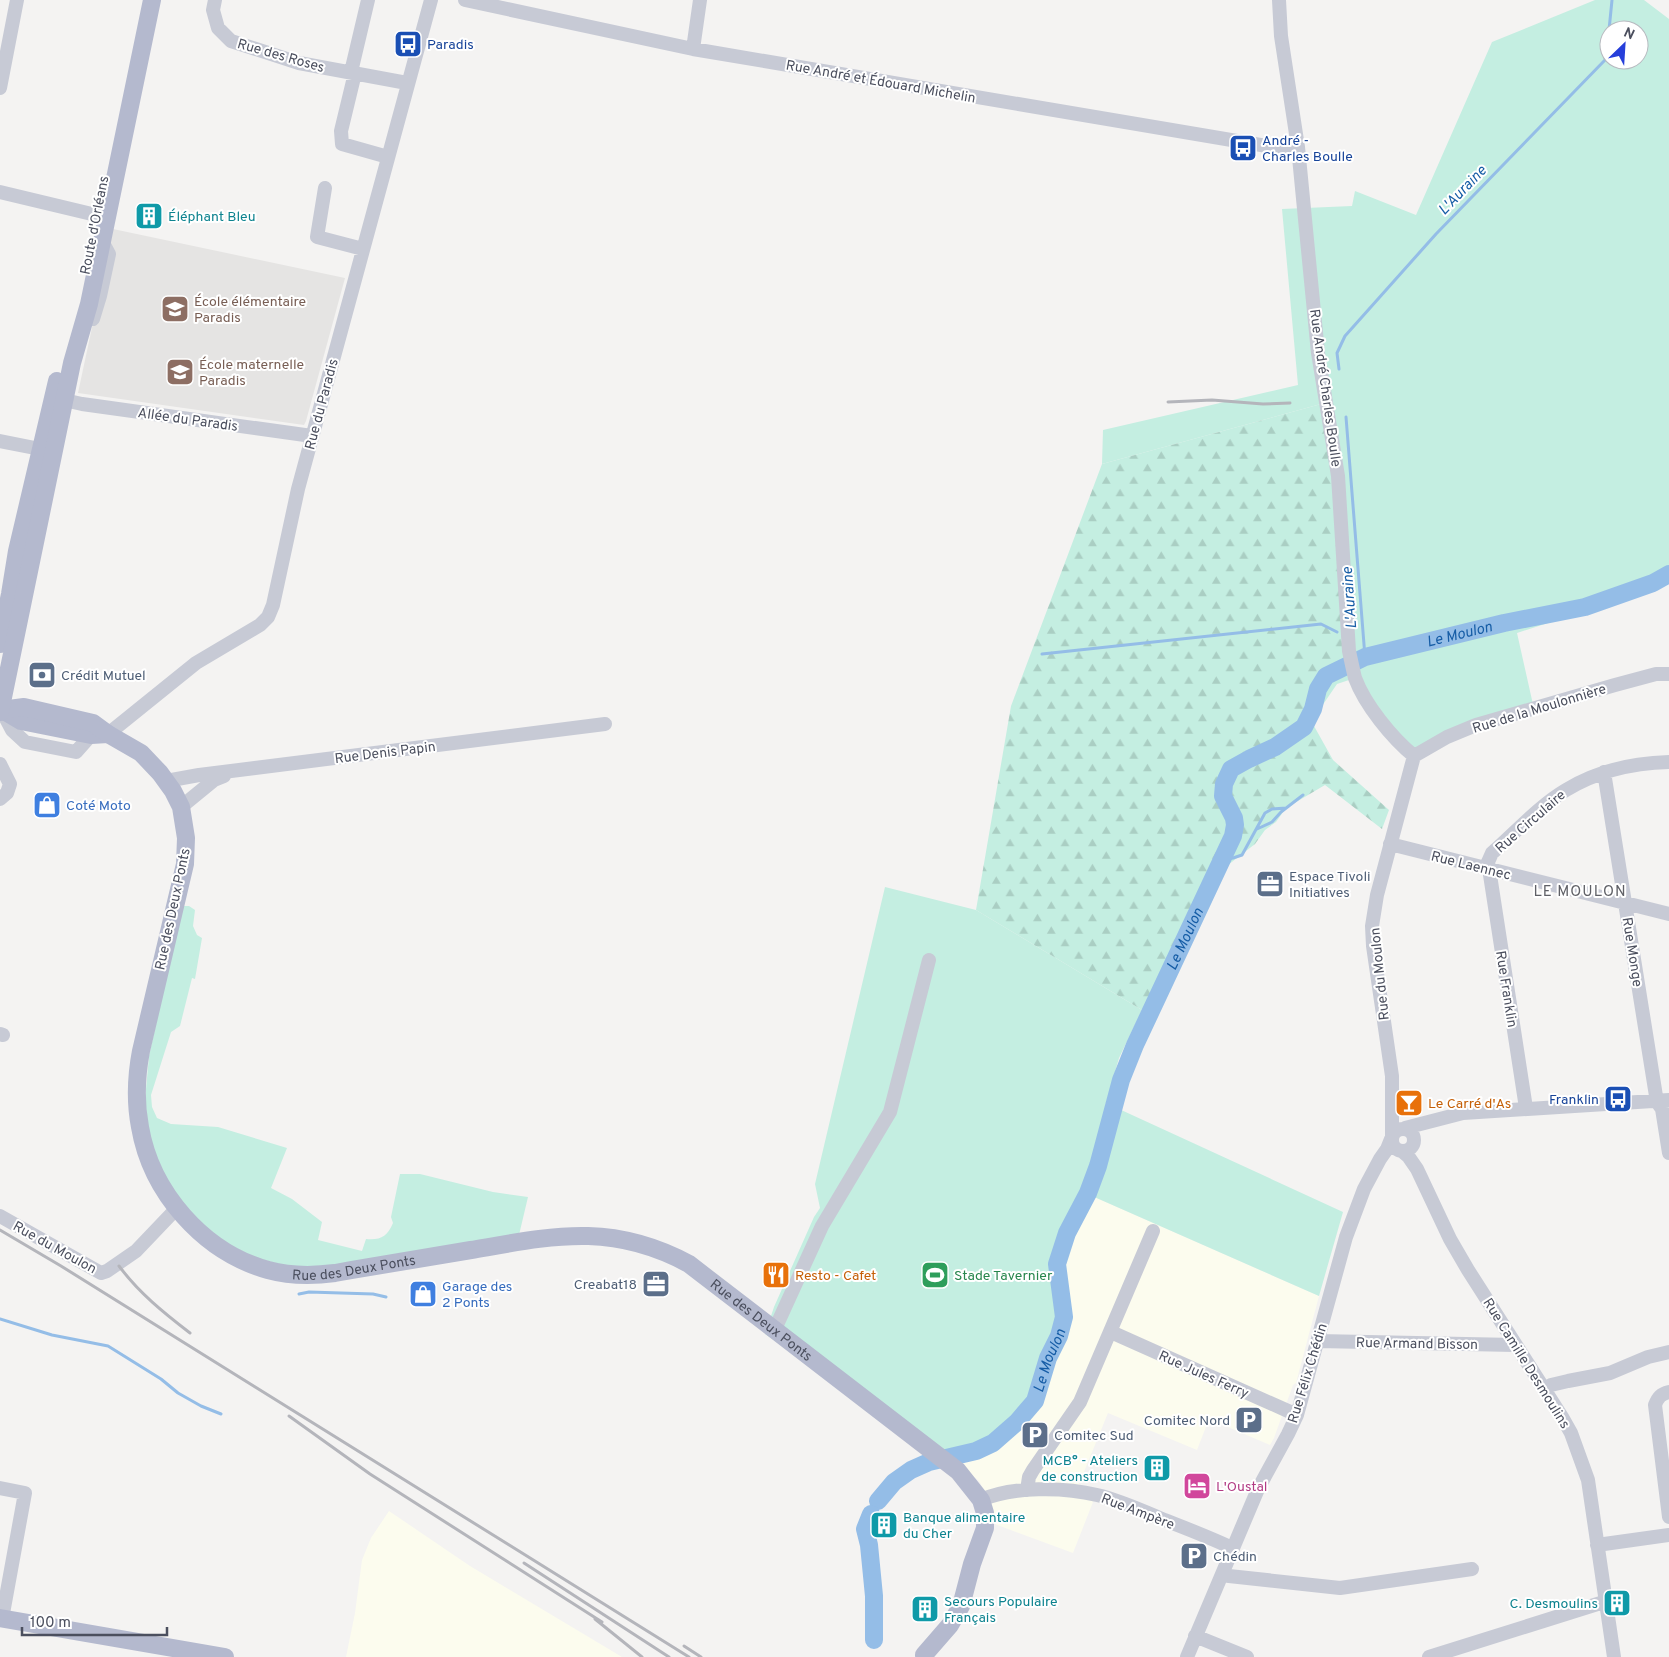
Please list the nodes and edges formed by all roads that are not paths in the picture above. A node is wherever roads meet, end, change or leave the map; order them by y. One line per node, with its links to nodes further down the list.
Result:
1 (17, 0): 10 (street)
2 (141, 0): 19 (main road, Route d'Orléans)
3 (152, 0): 21 (main road, Route d'Orléans)
4 (215, 0): 12 (street, Rue des Roses)
5 (368, 0): 12 (street)
6 (431, 0): 13 (street, Rue du Paradis)
7 (465, 0): 11 (street, Rue André et Édouard Michelin)
8 (700, 0): 11 (street)
9 (1279, 0): 15 (street, Rue André Charles Boulle)
10 (5, 36): 14 (street)
11 (693, 49): 15 (street, Rue André et Édouard Michelin)
12 (353, 73): 13 (street, Rue des Roses); 16 (street)
13 (407, 83): 16 (street, Rue du Paradis)
14 (0, 88)
15 (1298, 147): 32 (street, Rue André Charles Boulle)
16 (388, 157): 20 (street, Rue du Paradis)
17 (325, 188): 20 (street)
18 (0, 192): 19 (street)
19 (96, 215): 24 (main road, Route d'Orléans)
20 (363, 250): 22 (street, Rue du Paradis)
21 (68, 401): 22 (street, Allée du Paradis); 24 (main road, Route d'Orléans)
22 (312, 436): 31 (street, Rue du Paradis)
23 (0, 442): 24 (street)
24 (47, 447): 25 (main road, Route d'Orléans); 29 (main road, Route d'Orléans)
25 (17, 551): 26 (main road, Route d'Orléans); 28 (main road, Route d'Orléans)
26 (0, 644)
27 (1669, 674): 32 (street, Rue de la Moulonnière)
28 (0, 678)
29 (0, 708): 31 (main road, Rue des Deux Ponts)
30 (605, 724): 35 (street, Rue Denis Papin)
31 (108, 737): 37 (main road, Rue des Deux Ponts)
32 (1414, 756): 40 (street, Rue du Moulon)
33 (1669, 762): 36 (street, Rue Circulaire)
34 (0, 764): 38 (street)
35 (242, 771): 37 (street, Rue Denis Papin); 39 (street)
36 (1604, 772): 41 (street, Rue Circulaire); 42 (street, Rue Monge)
37 (163, 777): 39 (main road, Rue des Deux Ponts)
38 (0, 799)
39 (181, 807): 49 (main road, Rue des Deux Ponts)
40 (1390, 844): 41 (street, Rue Laennec); 47 (street, Rue du Moulon)
41 (1488, 869): 42 (street, Rue Laennec); 46 (street, Rue Franklin)
42 (1625, 903): 43 (street, Rue Laennec); 45 (street, Rue Monge)
43 (1669, 914)
44 (929, 960): 52 (street)
45 (1663, 1101): 46 (street, Rue Félix Chédin); 48 (street, Rue Monge)
46 (1526, 1108): 47 (street, Rue Félix Chédin)
47 (1403, 1139): 54 (street, Rue Félix Chédin); 55 (street, Rue Camille Desmoulins)
48 (1669, 1153)
49 (177, 1208): 50 (street, Rue du Moulon); 52 (main road, Rue des Deux Ponts)
50 (0, 1216)
51 (1154, 1231): 53 (street)
52 (775, 1330): 63 (main road, Rue des Deux Ponts)
53 (1111, 1332): 59 (street, Rue Jules Ferry); 62 (street)
54 (1318, 1341): 55 (street, Rue Armand Bisson); 59 (street, Rue Félix Chédin)
55 (1515, 1345): 57 (street, Rue Camille Desmoulins)
56 (1669, 1352): 57 (street)
57 (1544, 1389): 66 (street, Rue Camille Desmoulins)
58 (1669, 1392): 60 (street)
59 (1297, 1415): 67 (street, Rue Félix Chédin)
60 (1664, 1443): 64 (street)
61 (0, 1488): 71 (street)
62 (1027, 1490): 63 (street, Rue Ampère); 67 (street, Rue Ampère)
63 (981, 1500): 73 (main road)
64 (1669, 1517)
65 (1669, 1535): 66 (street)
66 (1597, 1545): 70 (street, Rue Camille Desmoulins)
67 (1232, 1548): 69 (street, Rue Félix Chédin)
68 (1472, 1569): 69 (street)
69 (1222, 1574): 72 (street, Rue Félix Chédin)
70 (1607, 1601): 74 (street); 78 (street, Rue Camille Desmoulins)
71 (1, 1619): 75 (main road)
72 (1195, 1636): 76 (street, Rue Félix Chédin); 77 (street)
73 (921, 1656)
74 (1437, 1656)
75 (225, 1657)
76 (1187, 1657)
77 (1247, 1657)
78 (1614, 1657)

